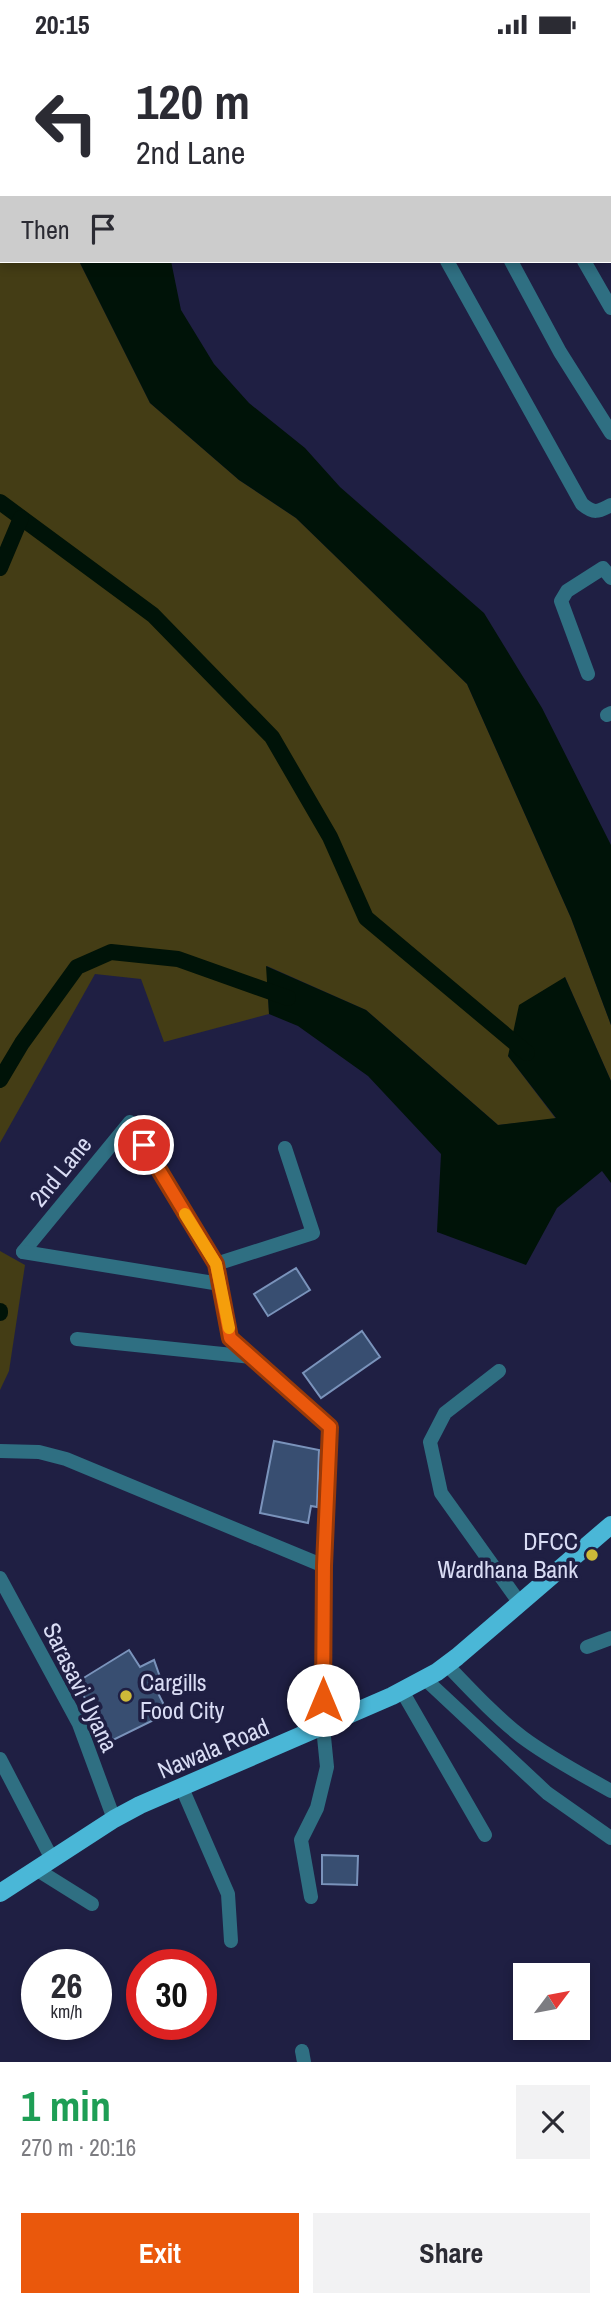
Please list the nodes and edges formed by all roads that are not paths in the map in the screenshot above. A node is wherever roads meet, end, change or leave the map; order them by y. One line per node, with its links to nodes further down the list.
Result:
1 (448, 263): 6 (street)
2 (512, 263): 5 (street)
3 (585, 263): 4 (street)
4 (611, 308)
5 (611, 433)
6 (611, 505)
7 (611, 578): 8 (street)
8 (588, 674)
9 (285, 1148): 10 (street)
10 (216, 1264): 11 (street, 2nd Lane); 11 (street, 2nd Lane)
11 (220, 1284): 13 (street, 2nd Lane)
12 (77, 1339): 13 (street)
13 (252, 1357): 17 (street, 2nd Lane)
14 (499, 1371): 19 (street)
15 (0, 1451): 17 (street)
16 (611, 1525): 19 (main road, Nawala Road)
17 (324, 1566): 25 (street, 2nd Lane)
18 (0, 1579): 29 (street, Sarasavi Uyana)
19 (519, 1602): 22 (main road, Nawala Road)
20 (611, 1638): 21 (street)
21 (587, 1647)
22 (447, 1665): 23 (main road, Nawala Road); 28 (street)
23 (425, 1679): 24 (main road, Nawala Road); 31 (street)
24 (402, 1691): 25 (main road, Nawala Road); 30 (street)
25 (323, 1727): 27 (main road, Nawala Road); 35 (street, 2nd Lane)
26 (0, 1759): 32 (street)
27 (182, 1788): 29 (main road, Nawala Road); 37 (street)
28 (611, 1791)
29 (114, 1819): 32 (main road, Nawala Road)
30 (485, 1835)
31 (611, 1838)
32 (52, 1859): 33 (main road, Nawala Road)
33 (36, 1869): 34 (main road, Nawala Road); 36 (street)
34 (2, 1886)
35 (311, 1897)
36 (92, 1904)
37 (231, 1941)

